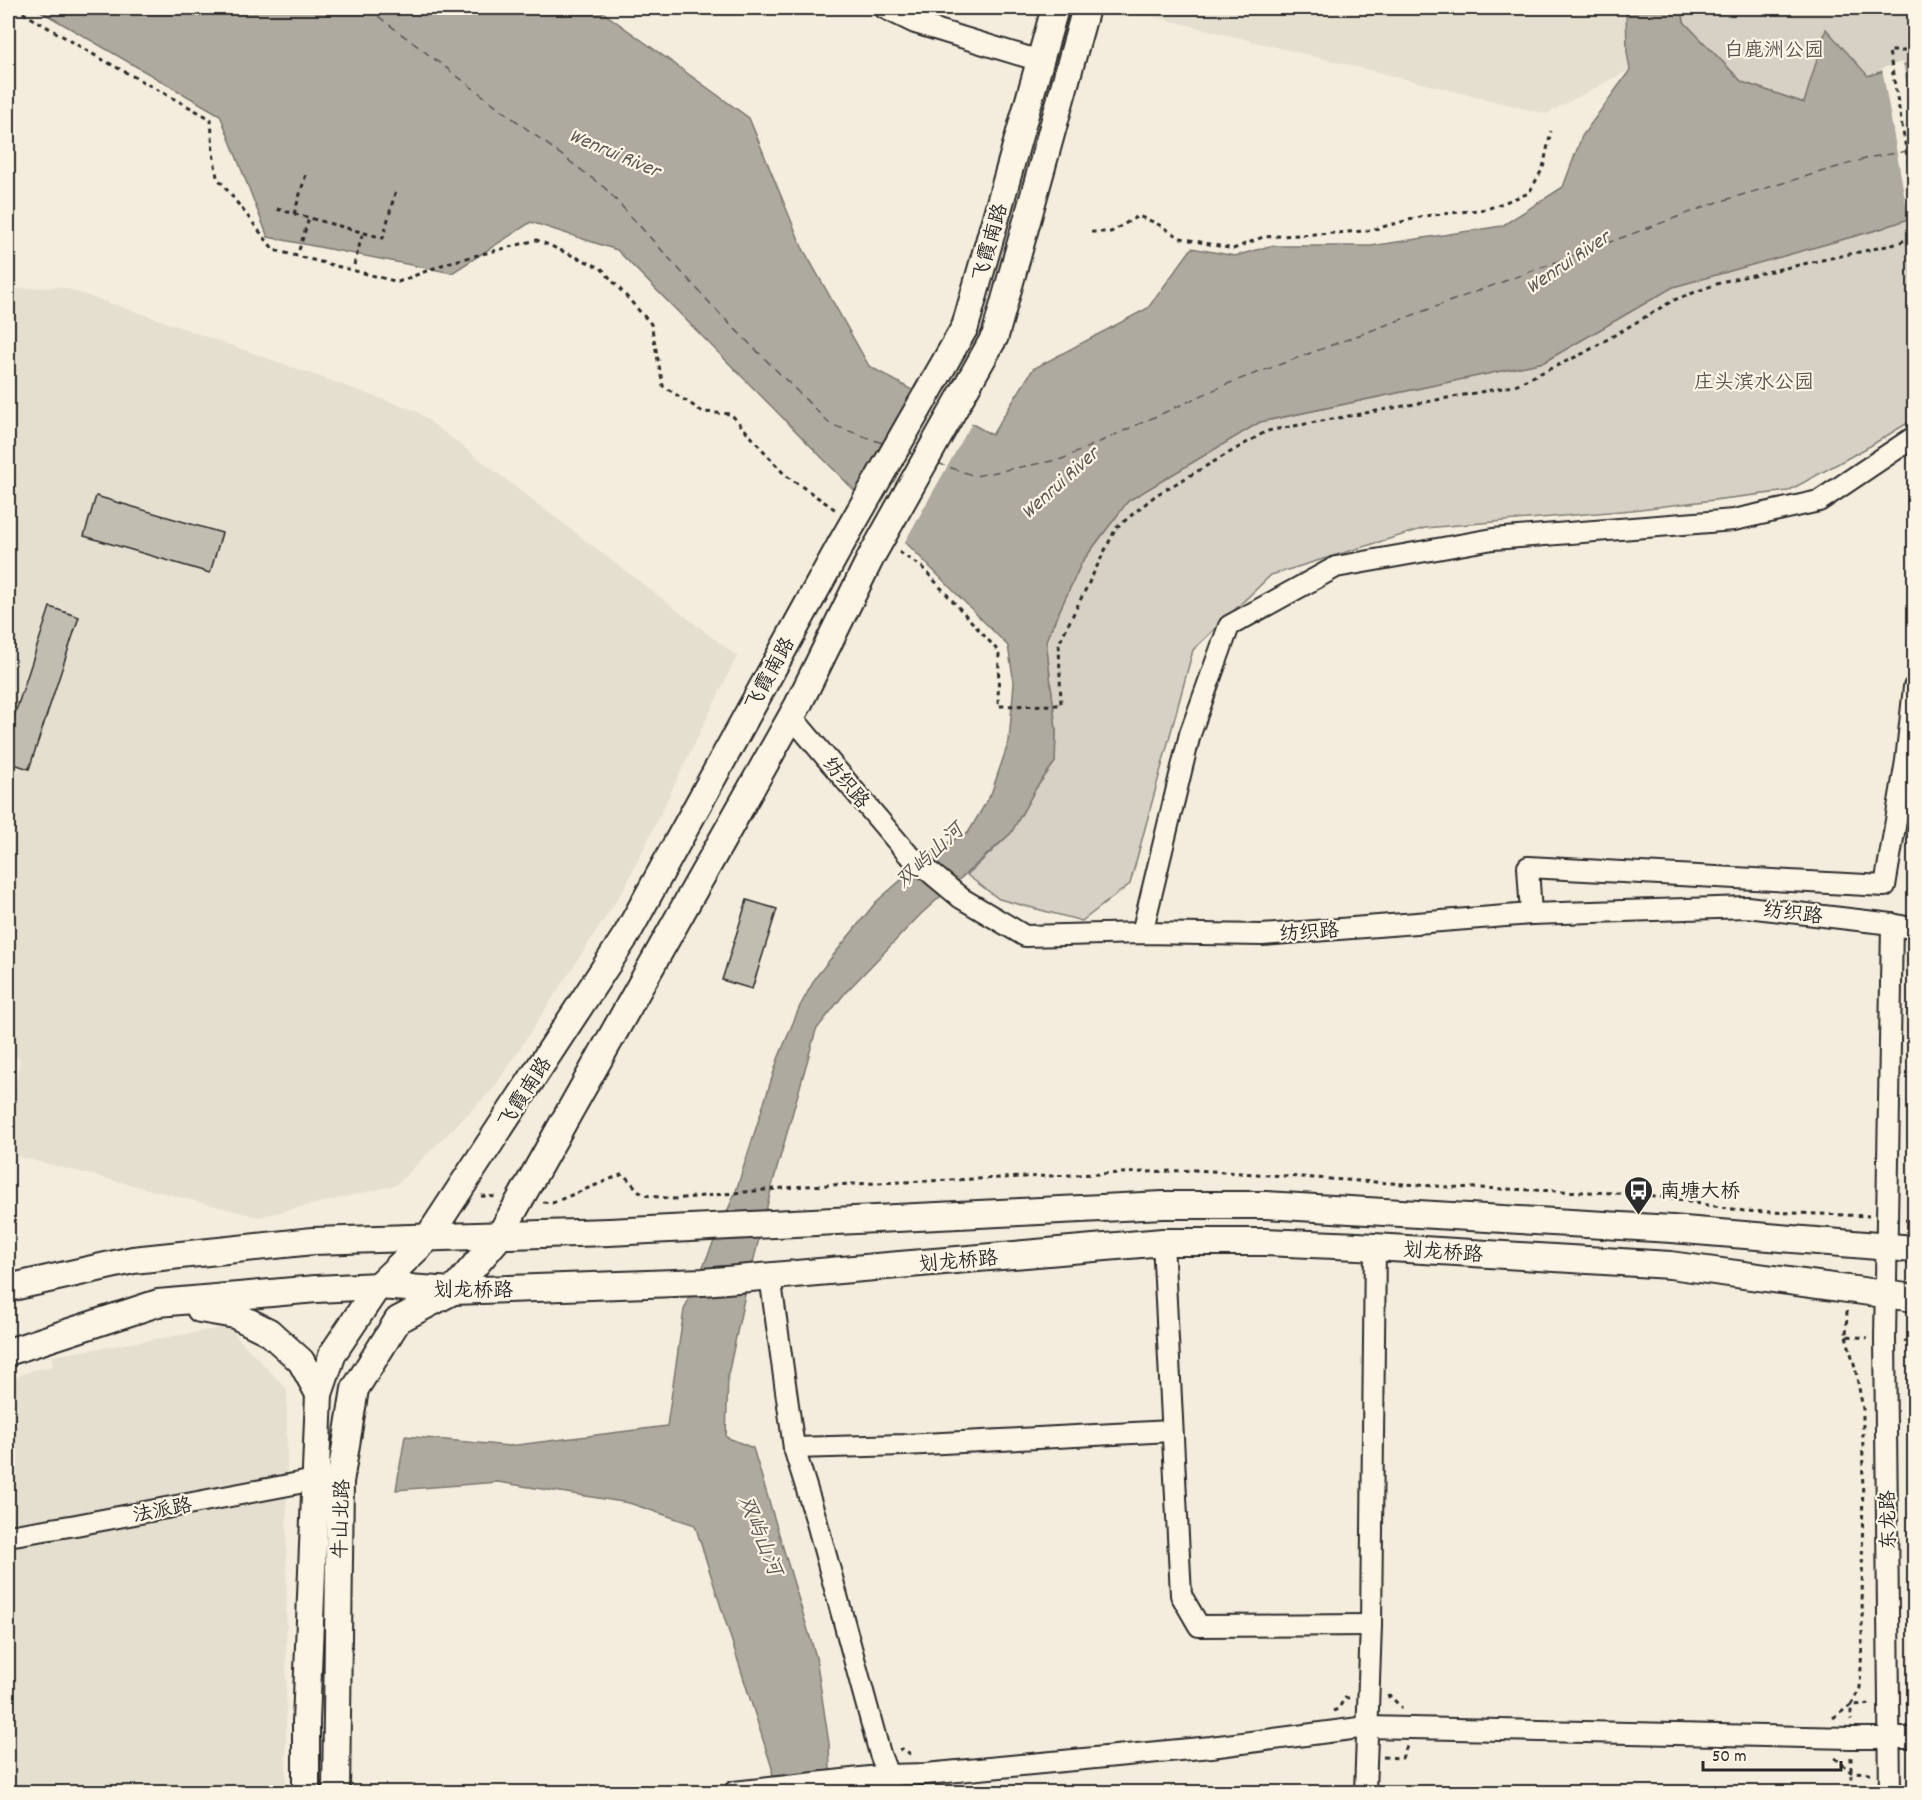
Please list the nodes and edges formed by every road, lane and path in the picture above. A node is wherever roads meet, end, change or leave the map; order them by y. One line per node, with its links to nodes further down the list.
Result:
1 (15, 8): 20 (path)
2 (884, 8): 6 (street)
3 (1055, 8): 6 (main road, 飞霞南路)
4 (1086, 8): 21 (main road, 飞霞南路, bridge)
5 (1914, 51): 10 (path)
6 (1040, 61): 29 (main road, 飞霞南路, bridge)
7 (1551, 131): 15 (path)
8 (307, 171): 12 (path)
9 (395, 193): 14 (path)
10 (1914, 195)
11 (277, 209): 12 (path)
12 (294, 214): 13 (path)
13 (309, 218): 14 (path); 17 (path)
14 (363, 232): 18 (path)
15 (1091, 232)
16 (1914, 236): 21 (path)
17 (299, 250)
18 (354, 265)
19 (1914, 437): 27 (street)
20 (843, 514)
21 (882, 552): 23 (main road, 飞霞南路)
22 (1914, 687): 24 (street)
23 (791, 716): 27 (street, 纺织路); 28 (main road, 飞霞南路)
24 (1531, 915): 25 (street, 纺织路); 27 (street, 纺织路)
25 (1892, 924): 26 (street, 纺织路); 32 (street, 东龙路)
26 (1914, 929)
27 (1142, 933)
28 (499, 1237): 29 (main road, 划龙桥路); 32 (main road, 划龙桥路); 37 (main road, 飞霞南路)
29 (428, 1239): 35 (main road, 飞霞南路); 36 (main road, 划龙桥路)
30 (1163, 1242): 31 (main road, 划龙桥路); 34 (main road, 划龙桥路); 44 (street)
31 (1375, 1247): 38 (main road, 划龙桥路); 48 (street)
32 (1887, 1247): 33 (main road, 划龙桥路); 38 (street, 东龙路)
33 (1914, 1249)
34 (770, 1276): 37 (main road, 划龙桥路); 45 (street)
35 (378, 1286): 37 (main road, 划龙桥路); 40 (main road, 划龙桥路); 43 (main road, 牛山北路)
36 (8, 1288)
37 (453, 1291): 55 (main road, 牛山北路)
38 (1885, 1295): 39 (main road, 划龙桥路); 51 (street, 东龙路)
39 (1914, 1298)
40 (158, 1303): 42 (main road, 划龙桥路); 43 (main road)
41 (1846, 1336): 50 (path)
42 (8, 1352)
43 (319, 1394): 46 (main road, 牛山北路)
44 (1171, 1431): 45 (street); 48 (street)
45 (794, 1448): 53 (street)
46 (315, 1480): 47 (street, 法派路); 54 (main road, 牛山北路)
47 (8, 1536)
48 (1371, 1626): 49 (street)
49 (1367, 1727): 50 (street); 53 (street); 57 (street)
50 (1851, 1738): 51 (street); 58 (path)
51 (1889, 1738): 52 (street); 59 (street, 东龙路)
52 (1914, 1738)
53 (889, 1784): 56 (street)
54 (306, 1792)
55 (336, 1792)
56 (734, 1792)
57 (1365, 1792)
58 (1851, 1792)
59 (1890, 1792)

